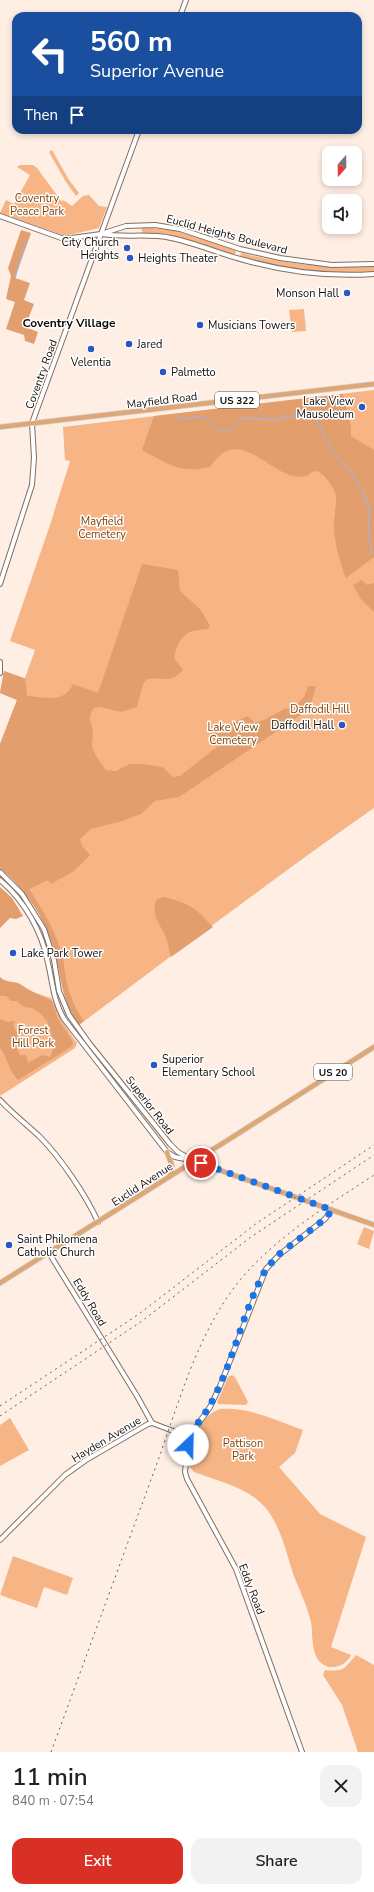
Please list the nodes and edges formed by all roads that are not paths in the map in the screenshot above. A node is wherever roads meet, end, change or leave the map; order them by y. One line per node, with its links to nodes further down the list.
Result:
1 (186, 0): 2 (street)
2 (182, 12)
3 (138, 134): 5 (street, Coventry Road)
4 (0, 216): 5 (street, Euclid Heights Boulevard)
5 (101, 234): 6 (street, Euclid Heights Boulevard); 7 (street, Euclid Heights Boulevard); 9 (street, Coventry Road)
6 (374, 264)
7 (374, 274)
8 (374, 384): 9 (main road, Mayfield Road / US 322)
9 (32, 424): 10 (main road, Mayfield Road / US 322); 11 (street, Coventry Road)
10 (0, 427)
11 (0, 584)
12 (0, 662): 13 (street)
13 (0, 673)
14 (0, 872): 16 (street, Superior Road)
15 (0, 880): 17 (street, Superior Road)
16 (46, 935): 17 (street); 18 (street, Superior Road)
17 (40, 937): 19 (street, Superior Road)
18 (54, 963): 19 (street); 23 (street, Superior Road)
19 (49, 964): 22 (street, Superior Road)
20 (374, 1047): 23 (main road, Euclid Avenue / US 20)
21 (0, 1100): 26 (street)
22 (166, 1152): 23 (street, Superior Road); 24 (main road)
23 (194, 1161): 24 (main road, Euclid Avenue); 25 (main road)
24 (170, 1176): 26 (main road, Euclid Avenue)
25 (332, 1210): 27 (main road); 31 (street)
26 (98, 1222): 28 (main road, Euclid Avenue)
27 (374, 1225)
28 (49, 1253): 29 (main road, Euclid Avenue); 30 (street, Eddy Road)
29 (0, 1283)
30 (152, 1423): 31 (street, Hayden Avenue); 32 (street, Hayden Avenue)
31 (189, 1437): 33 (street, Eddy Road)
32 (0, 1540)
33 (302, 1752)

